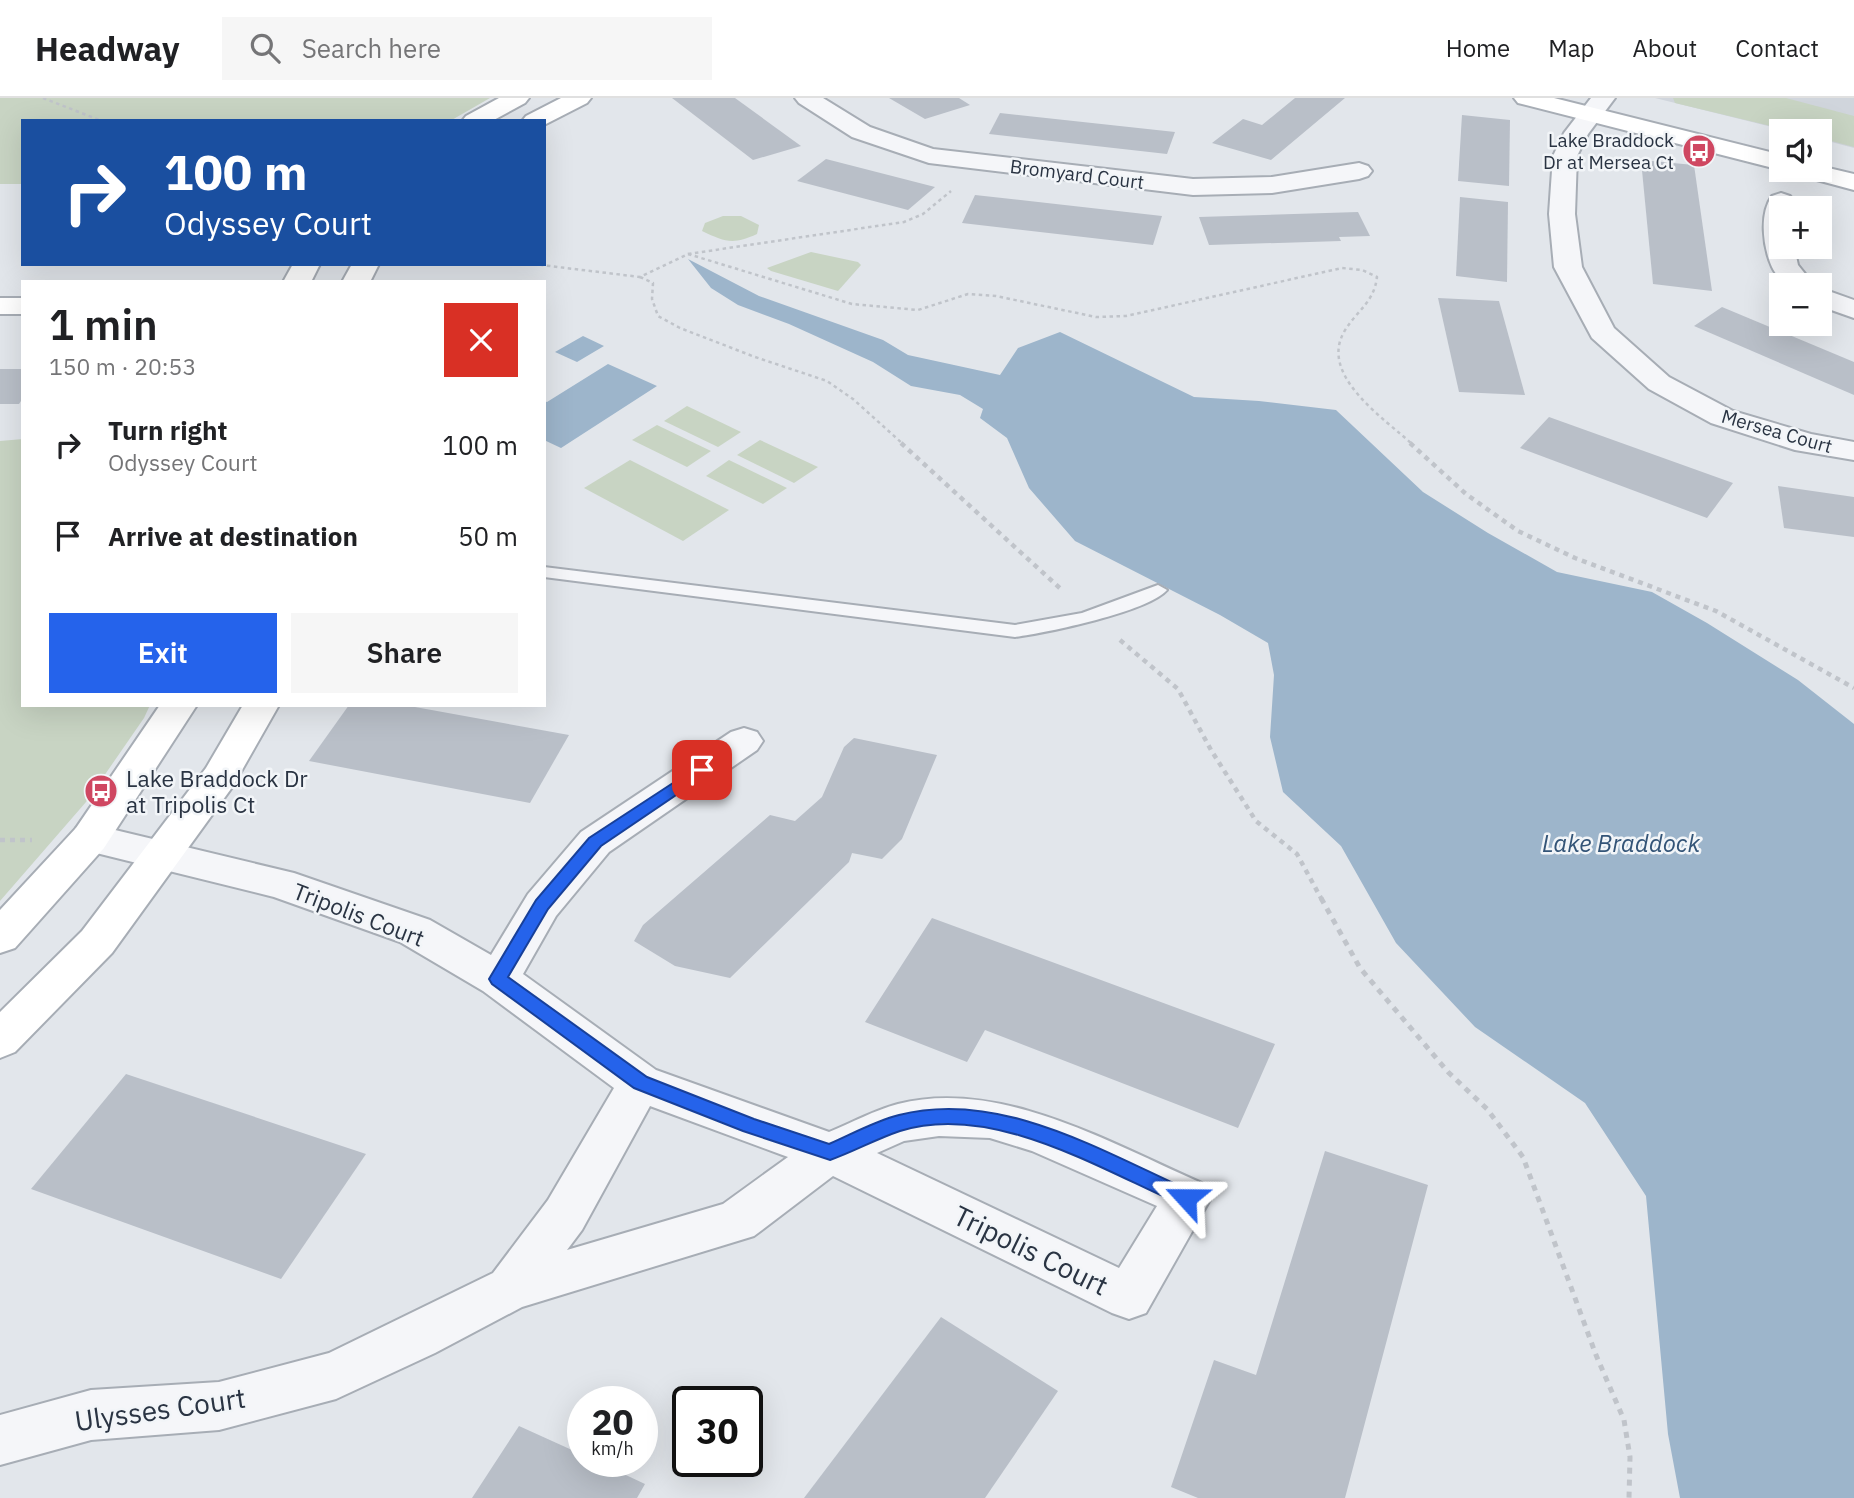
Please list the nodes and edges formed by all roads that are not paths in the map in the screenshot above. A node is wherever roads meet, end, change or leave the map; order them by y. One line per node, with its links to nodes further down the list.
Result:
1 (517, 98): 6 (street)
2 (579, 98): 7 (street)
3 (807, 98): 9 (street, Bromyard Court)
4 (1526, 98): 5 (street)
5 (1597, 106): 8 (street); 16 (street, Mersea Court)
6 (478, 119)
7 (538, 119)
8 (1769, 159)
9 (1359, 171)
10 (1832, 176): 11 (street)
11 (1854, 182)
12 (1832, 301): 15 (street)
13 (0, 306): 14 (street)
14 (21, 306)
15 (1854, 310)
16 (1854, 451)
17 (546, 572): 18 (lane)
18 (1158, 590)
19 (178, 707): 22 (street)
20 (260, 707): 23 (street)
21 (744, 741): 25 (street)
22 (90, 838): 23 (street, Tripolis Court); 24 (street)
23 (164, 855): 25 (street, Tripolis Court); 26 (street)
24 (0, 937)
25 (498, 979): 27 (street, Tripolis Court)
26 (0, 1040)
27 (640, 1083): 28 (street, Tripolis Court); 29 (street, Ulysses Court)
28 (830, 1152): 28 (street, Tripolis Court); 29 (street, Ulysses Court)
29 (510, 1290): 30 (street, Ulysses Court)
30 (0, 1440)

